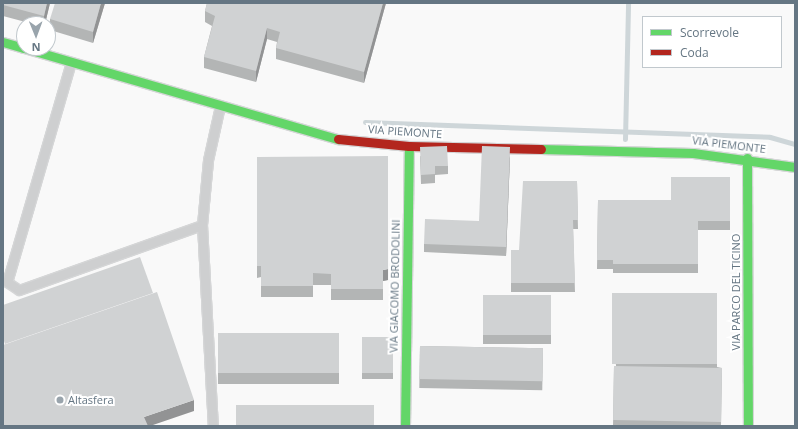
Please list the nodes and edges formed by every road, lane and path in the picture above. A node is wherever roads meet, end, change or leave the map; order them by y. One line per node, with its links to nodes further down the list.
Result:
1 (3, 42): 2 (street, VIA PIEMONTE)
2 (16, 46)
3 (51, 56): 4 (street, VIA PIEMONTE)
4 (71, 62): 5 (street, VIA PIEMONTE); 10 (lane)
5 (220, 106): 6 (street, VIA PIEMONTE); 9 (lane)
6 (409, 146): 7 (street, VIA PIEMONTE); 12 (street, VIA GIACOMO BRODOLINI)
7 (747, 158): 8 (street, VIA PIEMONTE); 13 (street, VIA PARCO DEL TICINO)
8 (795, 167)
9 (202, 225): 10 (lane); 11 (lane)
10 (5, 284)
11 (214, 426)
12 (405, 426)
13 (748, 426)

